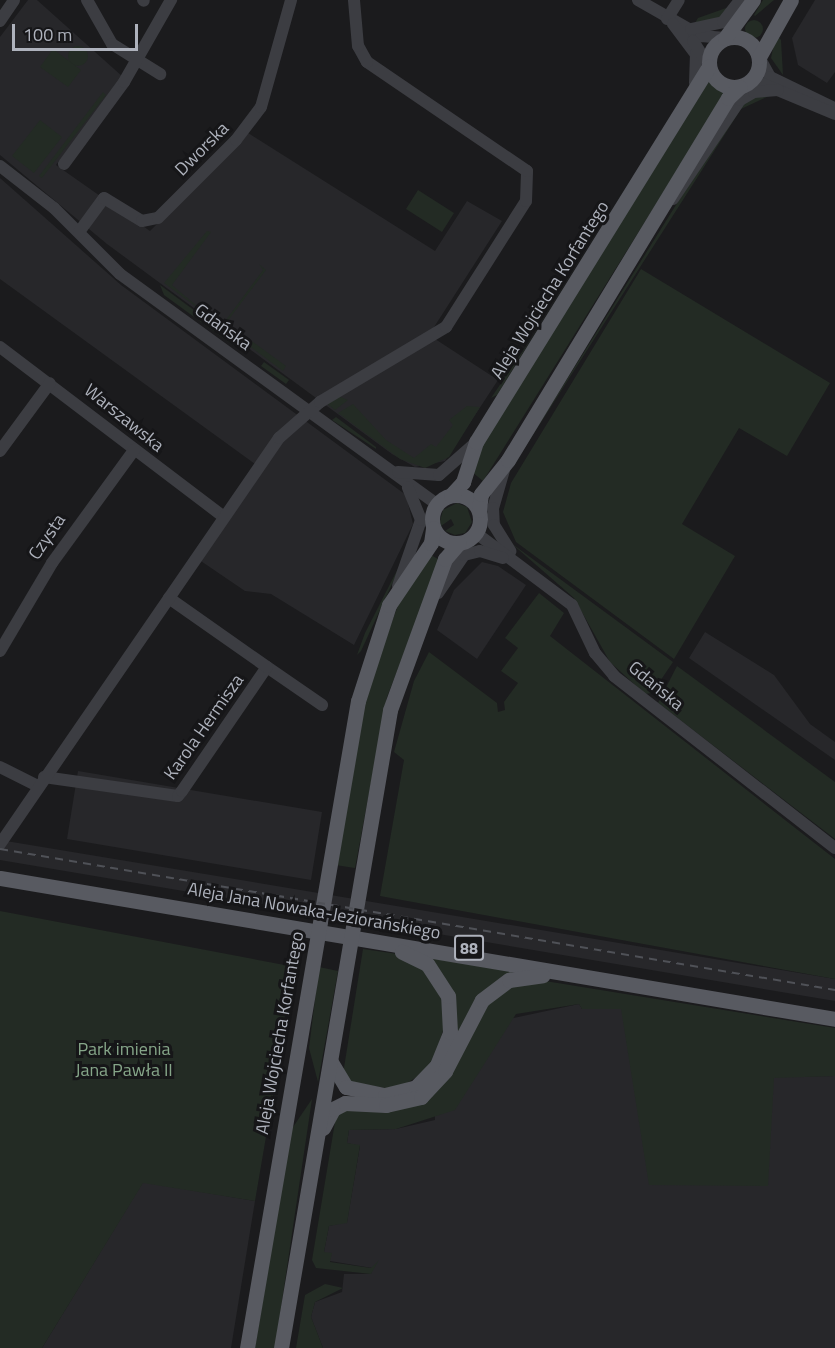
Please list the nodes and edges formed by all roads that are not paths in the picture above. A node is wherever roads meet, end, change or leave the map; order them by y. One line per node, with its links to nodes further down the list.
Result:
1 (14, 0): 11 (street)
2 (87, 0): 16 (street)
3 (171, 0): 16 (street)
4 (291, 0): 27 (street, Dworska)
5 (354, 0): 30 (street)
6 (638, 0): 12 (street)
7 (679, 0): 12 (street)
8 (741, 0): 13 (street)
9 (753, 0): 14 (main road)
10 (791, 0): 15 (main road)
11 (0, 21)
12 (670, 21): 13 (street); 17 (street); 21 (street, Aleja Wojciecha Korfantego)
13 (687, 28): 14 (street)
14 (725, 38): 15 (main road); 17 (main road)
15 (759, 57): 19 (main road); 22 (street)
16 (135, 58): 18 (street); 24 (street)
17 (709, 66): 19 (main road); 21 (main road, Aleja Wojciecha Korfantego)
18 (160, 74)
19 (740, 87): 20 (street); 26 (main road)
20 (778, 90): 23 (street); 26 (street)
21 (686, 106): 31 (main road, Aleja Wojciecha Korfantego)
22 (835, 109)
23 (835, 114)
24 (64, 164)
25 (0, 166): 27 (street, Gdańska)
26 (656, 219): 34 (main road)
27 (79, 232): 30 (street, Gdańska)
28 (0, 347): 29 (street, Warszawska)
29 (50, 383): 32 (street, Warszawska); 33 (street)
30 (308, 410): 35 (street, Gdańska); 39 (street)
31 (476, 442): 35 (street); 36 (main road, Aleja Wojciecha Korfantego)
32 (134, 450): 39 (street, Warszawska); 47 (street, Czysta)
33 (0, 451)
34 (508, 460): 38 (main road); 43 (street)
35 (393, 471): 37 (street, Gdańska); 44 (street)
36 (451, 495): 37 (main road); 38 (main road)
37 (437, 504): 40 (main road)
38 (479, 510): 41 (main road)
39 (224, 517): 45 (street)
40 (433, 528): 42 (main road); 44 (main road, Aleja Wojciecha Korfantego)
41 (476, 533): 42 (main road); 43 (street, Gdańska)
42 (459, 543): 46 (main road)
43 (520, 564): 46 (street); 53 (street, Gdańska)
44 (398, 587): 62 (main road, Aleja Wojciecha Korfantego)
45 (169, 598): 48 (street, Karola Hermisza); 51 (street)
46 (432, 602): 60 (main road)
47 (0, 651)
48 (267, 667): 49 (street); 51 (street, Karola Hermisza)
49 (322, 705)
50 (0, 767): 51 (street)
51 (41, 781): 52 (street)
52 (3, 839)
53 (835, 848)
54 (0, 869): 58 (main road, Aleja Jana Nowaka-Jeziorańskiego / 88)
55 (0, 878): 56 (main road, Aleja Jana Nowaka-Jeziorańskiego / 88)
56 (362, 939): 57 (main road, Aleja Jana Nowaka-Jeziorańskiego / 88); 60 (main road)
57 (570, 974): 59 (main road, Aleja Jana Nowaka-Jeziorańskiego / 88); 61 (main road)
58 (835, 1010)
59 (835, 1019)
60 (330, 1059): 61 (main road)
61 (316, 1144): 63 (main road)
62 (247, 1348)
63 (281, 1348)

